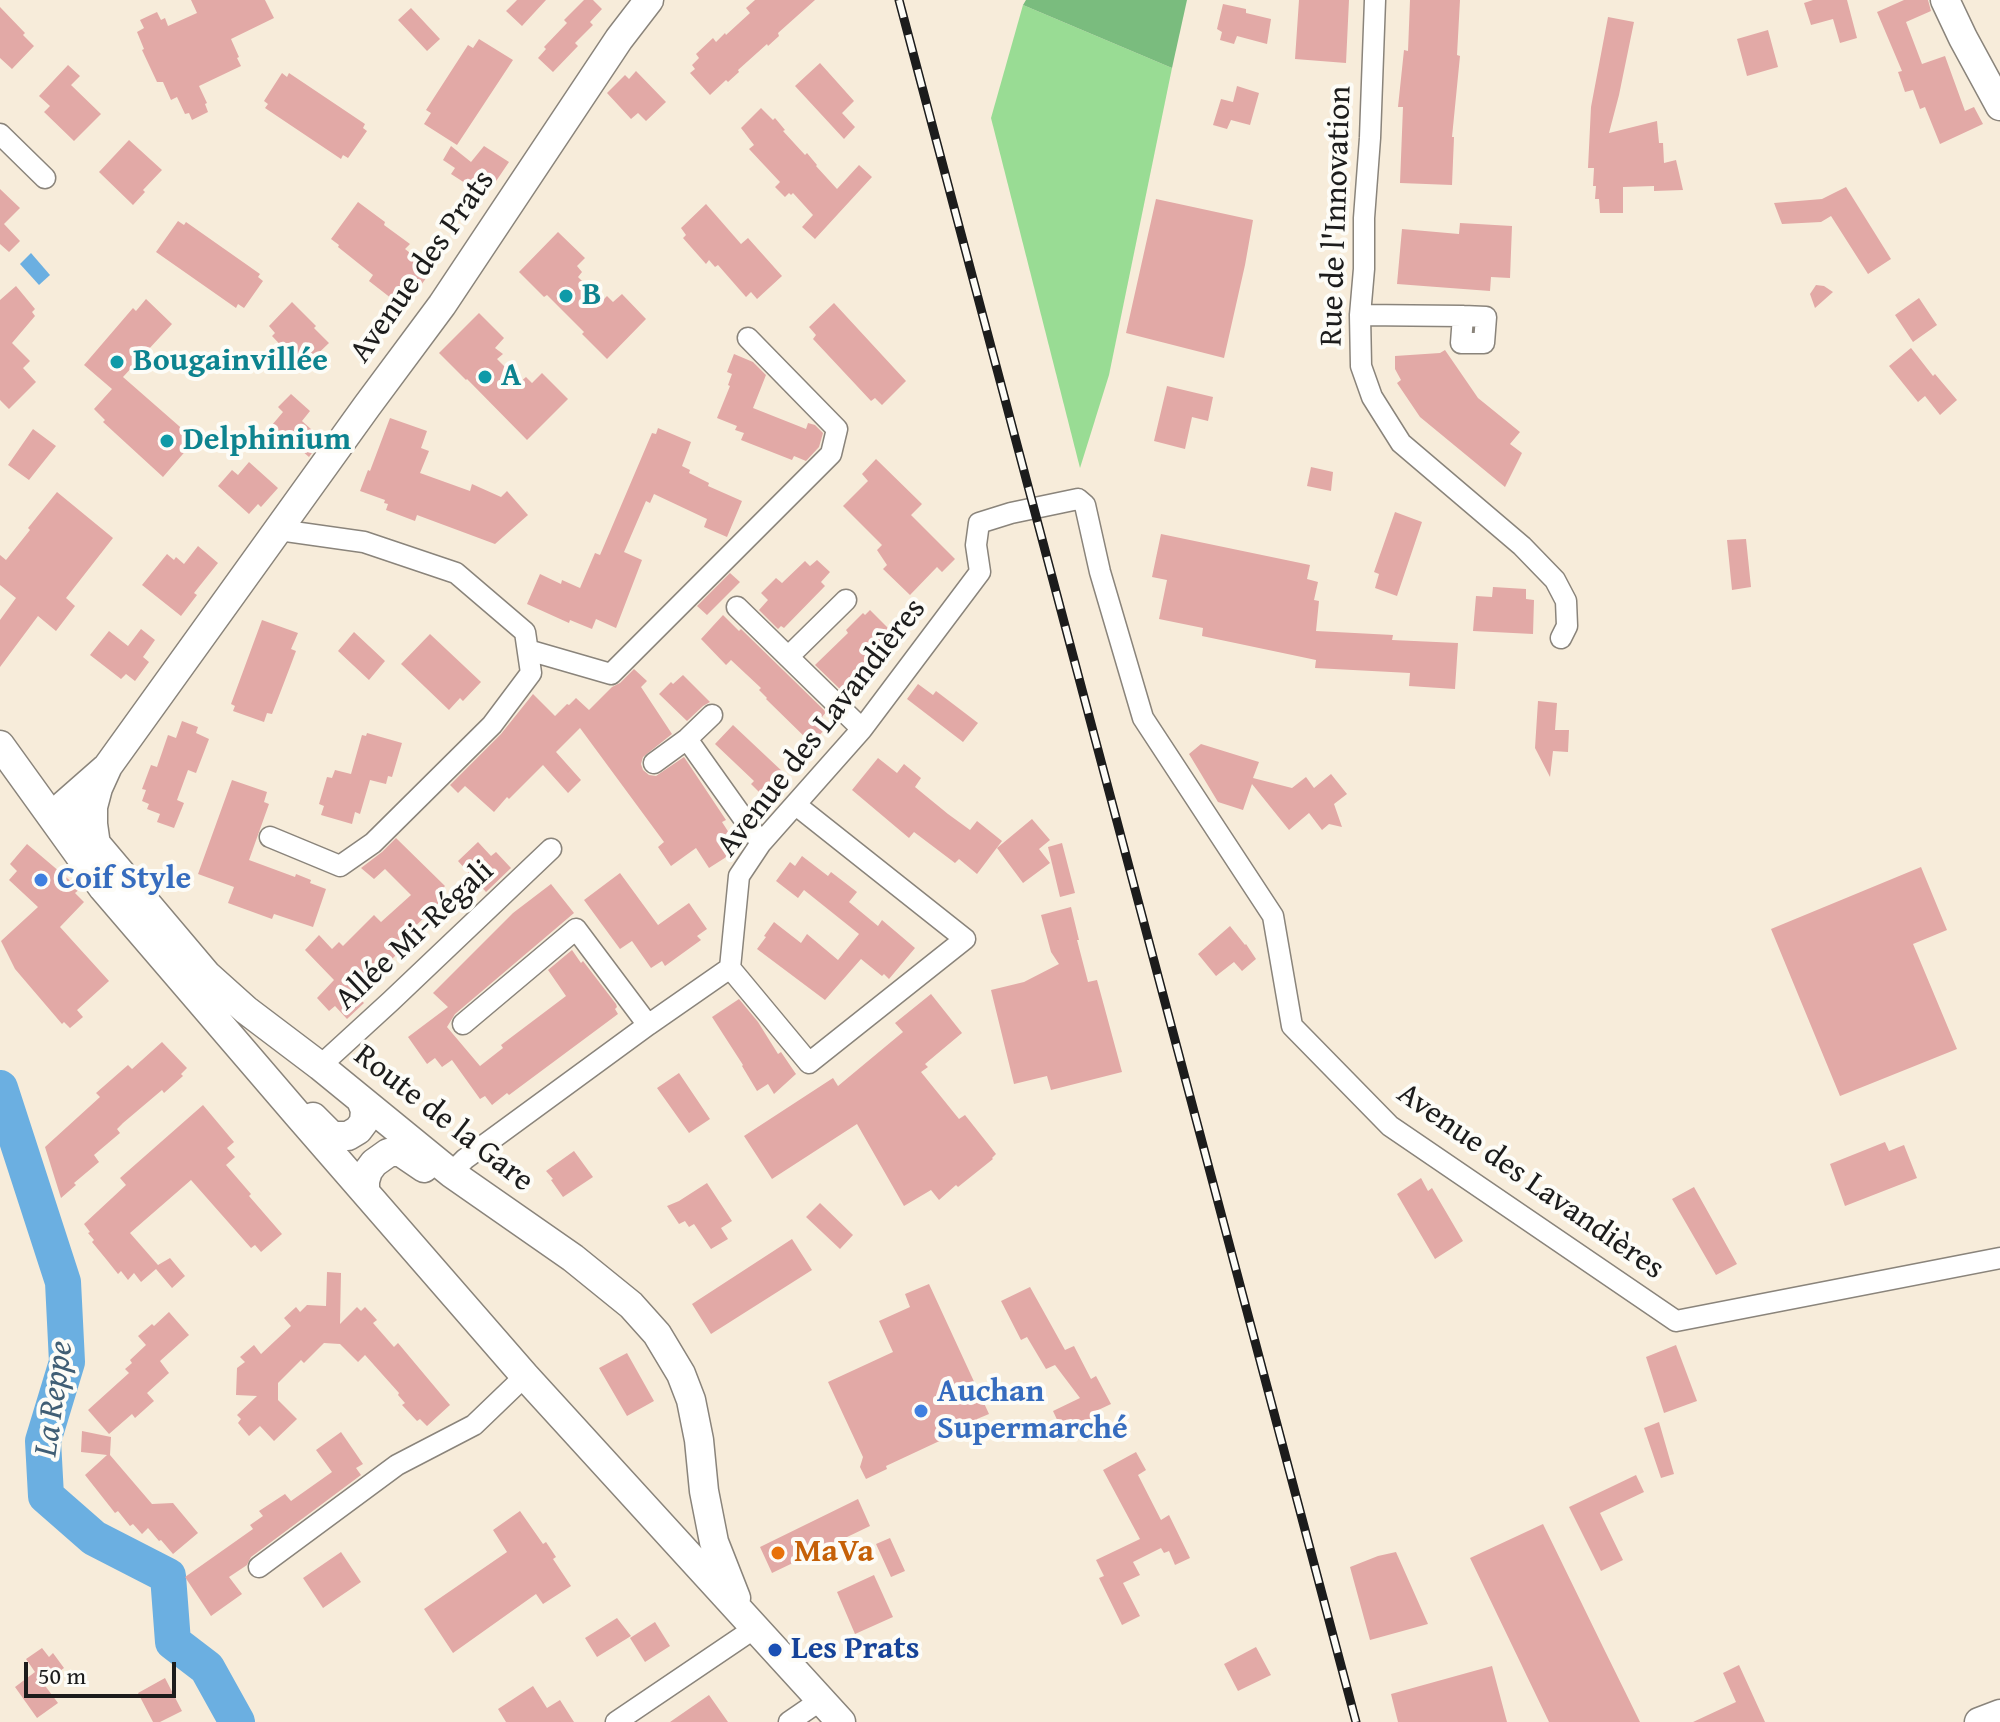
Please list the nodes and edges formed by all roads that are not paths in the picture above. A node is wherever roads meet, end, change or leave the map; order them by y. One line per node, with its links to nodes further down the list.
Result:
1 (1375, 0): 7 (street, Rue de l'Innovation)
2 (1945, 0): 4 (main road)
3 (647, 1): 10 (main road, Avenue des Prats)
4 (2000, 106)
5 (0, 134): 6 (street)
6 (45, 178)
7 (1360, 315): 8 (street); 13 (street, Rue de l'Innovation)
8 (1463, 316)
9 (748, 338): 14 (street)
10 (279, 530): 14 (street); 22 (main road, Avenue des Prats)
11 (846, 600): 15 (street)
12 (737, 607): 15 (street)
13 (1561, 638)
14 (528, 650): 25 (street)
15 (788, 657): 18 (street)
16 (712, 715): 19 (street)
17 (0, 728): 24 (main road, Route de la Gare)
18 (862, 729): 23 (street, Avenue des Lavandières); 38 (street, Avenue des Lavandières)
19 (687, 739): 21 (street); 26 (street)
20 (0, 745): 24 (main road, Route de la Gare)
21 (654, 763)
22 (108, 766): 24 (main road, Avenue des Prats); 27 (main road, Avenue des Prats)
23 (796, 805): 26 (street, Avenue des Lavandières); 29 (street)
24 (63, 818): 27 (main road, Route de la Gare); 32 (main road, Route de la Gare)
25 (270, 837)
26 (761, 843): 29 (street, Avenue des Lavandières)
27 (96, 845): 33 (main road, Route de la Gare)
28 (551, 849): 33 (street, Allée Mi-Régali)
29 (730, 968): 31 (street)
30 (463, 1024): 31 (street)
31 (648, 1025): 36 (street)
32 (242, 1050): 33 (main road); 35 (main road, Route de la Gare)
33 (311, 1059): 34 (main road, Route de la Gare)
34 (361, 1100): 35 (main road); 36 (main road, Route de la Gare)
35 (297, 1114): 37 (main road, Route de la Gare)
36 (451, 1173): 37 (main road); 41 (main road, Route de la Gare)
37 (365, 1192): 39 (main road, Route de la Gare)
38 (2000, 1258)
39 (525, 1376): 40 (main road, Route de la Gare); 42 (street)
40 (596, 1455): 41 (main road); 43 (main road, Route de la Gare)
41 (704, 1491): 43 (main road, Route de la Gare)
42 (259, 1567)
43 (749, 1621): 44 (main road, Route de la Gare); 46 (street)
44 (821, 1700): 47 (street); 48 (main road, Route de la Gare)
45 (2000, 1714): 49 (main road)
46 (616, 1722)
47 (789, 1722)
48 (841, 1722)
49 (1979, 1722)

